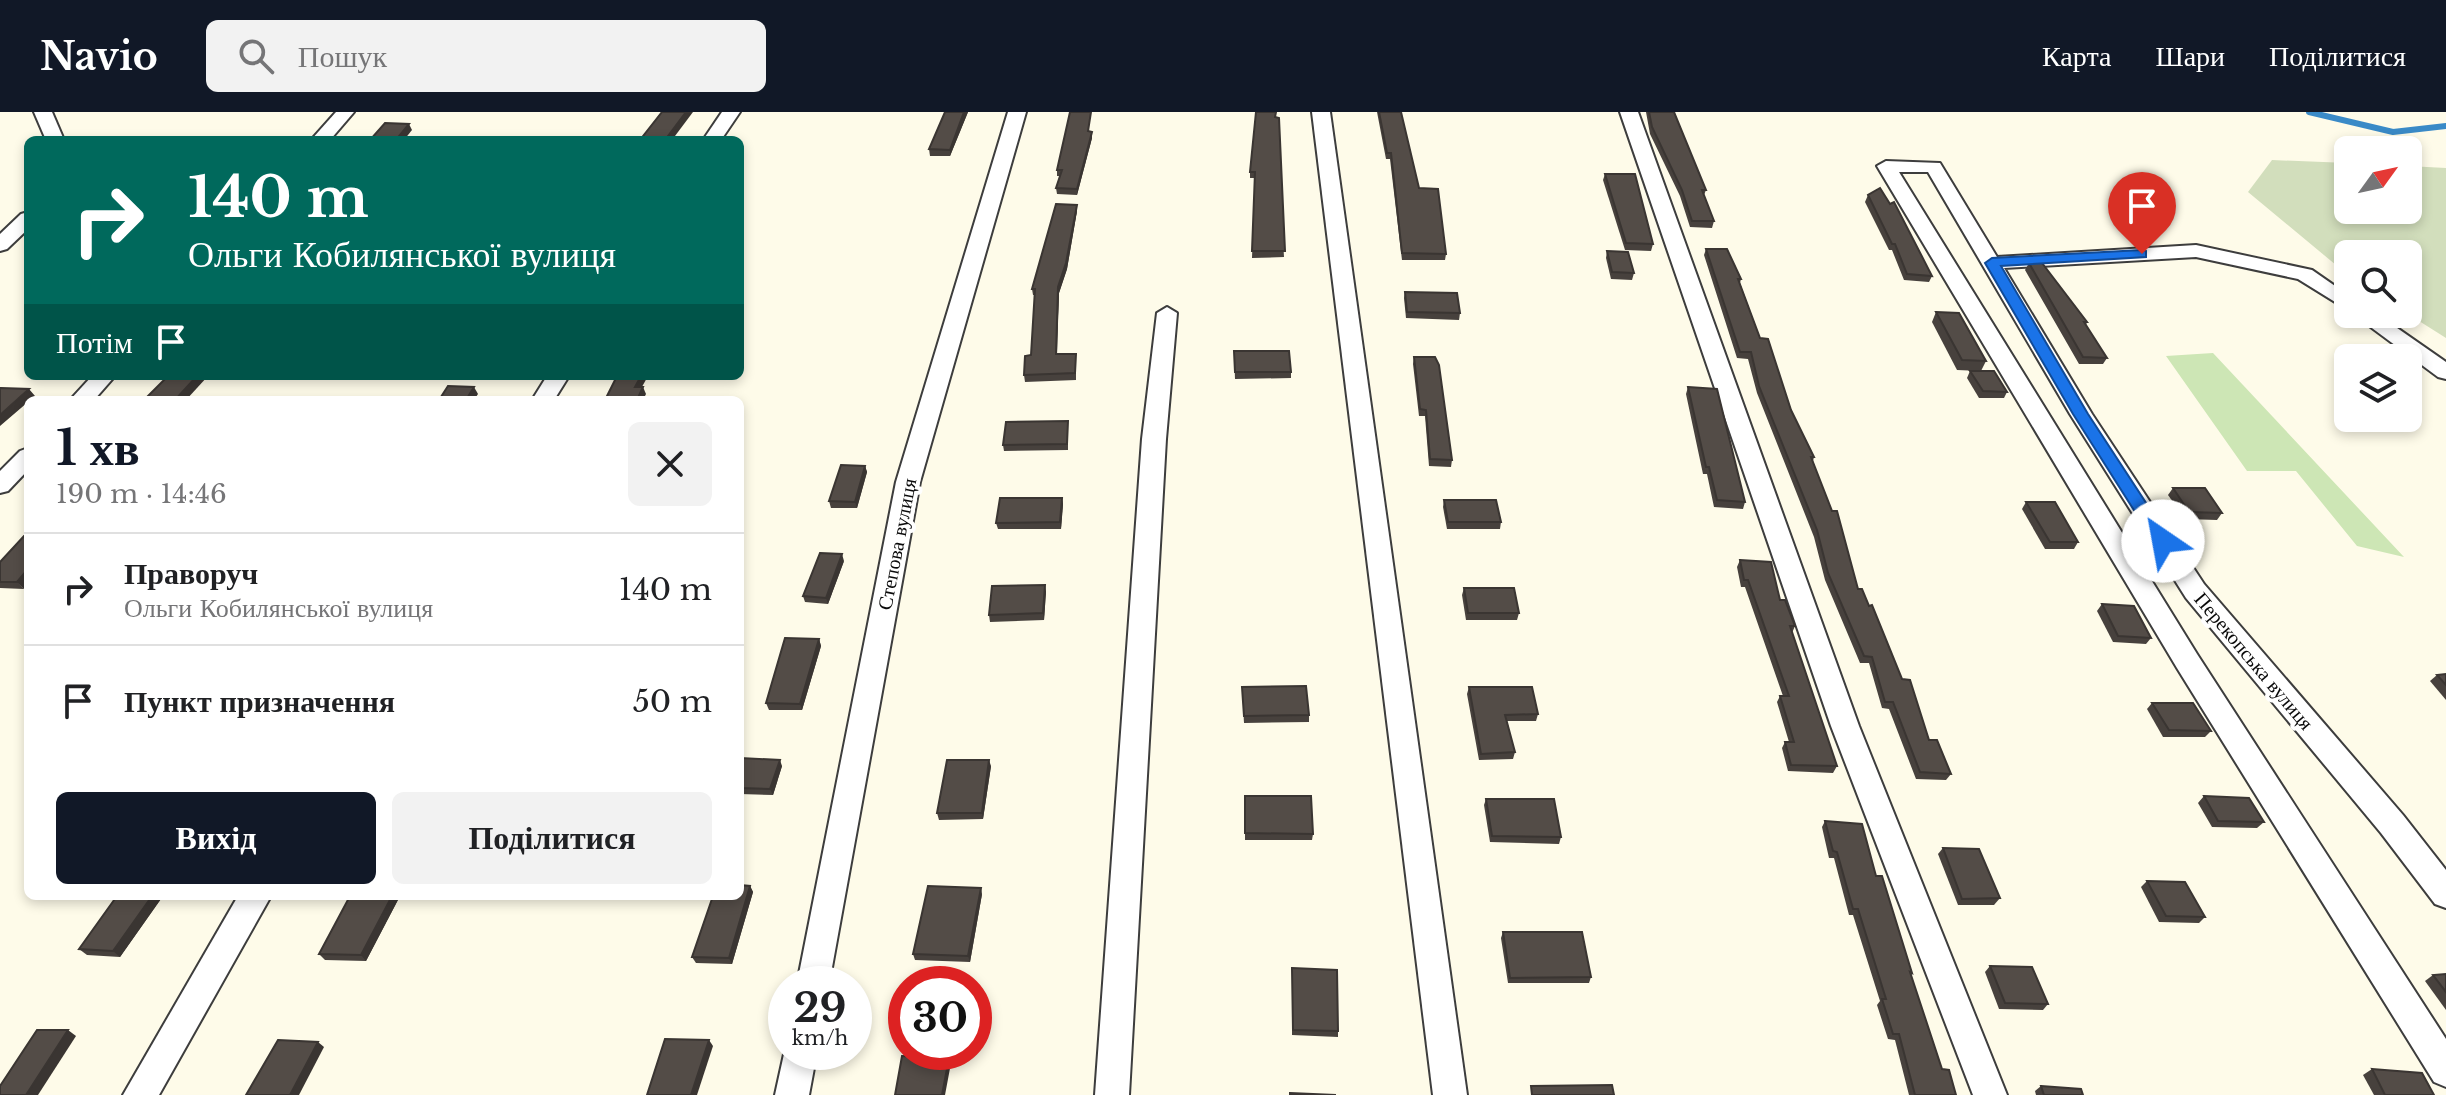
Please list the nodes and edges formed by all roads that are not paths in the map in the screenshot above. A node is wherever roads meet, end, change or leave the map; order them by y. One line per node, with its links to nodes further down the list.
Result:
1 (43, 112): 7 (street)
2 (345, 112): 8 (street)
3 (731, 112): 9 (street)
4 (1017, 112): 25 (street, Степова вулиця)
5 (1321, 112): 31 (street)
6 (1629, 112): 32 (street)
7 (53, 136)
8 (324, 136)
9 (715, 136)
10 (24, 222): 11 (street)
11 (0, 245)
12 (1992, 263): 13 (street); 19 (street, Перекопська вулиця); 20 (street, Перекопська вулиця)
13 (2334, 294)
14 (1167, 313): 30 (street)
15 (2383, 328): 16 (street)
16 (2446, 372)
17 (100, 380): 18 (street)
18 (85, 396)
19 (2035, 412): 20 (street); 27 (street)
20 (2081, 414): 23 (street, Перекопська вулиця)
21 (24, 460): 22 (street)
22 (0, 485)
23 (2446, 894)
24 (253, 900): 28 (street)
25 (816, 966)
26 (797, 1070): 29 (street)
27 (2446, 1070)
28 (140, 1095)
29 (792, 1095)
30 (1112, 1095)
31 (1450, 1095)
32 (1990, 1095)

